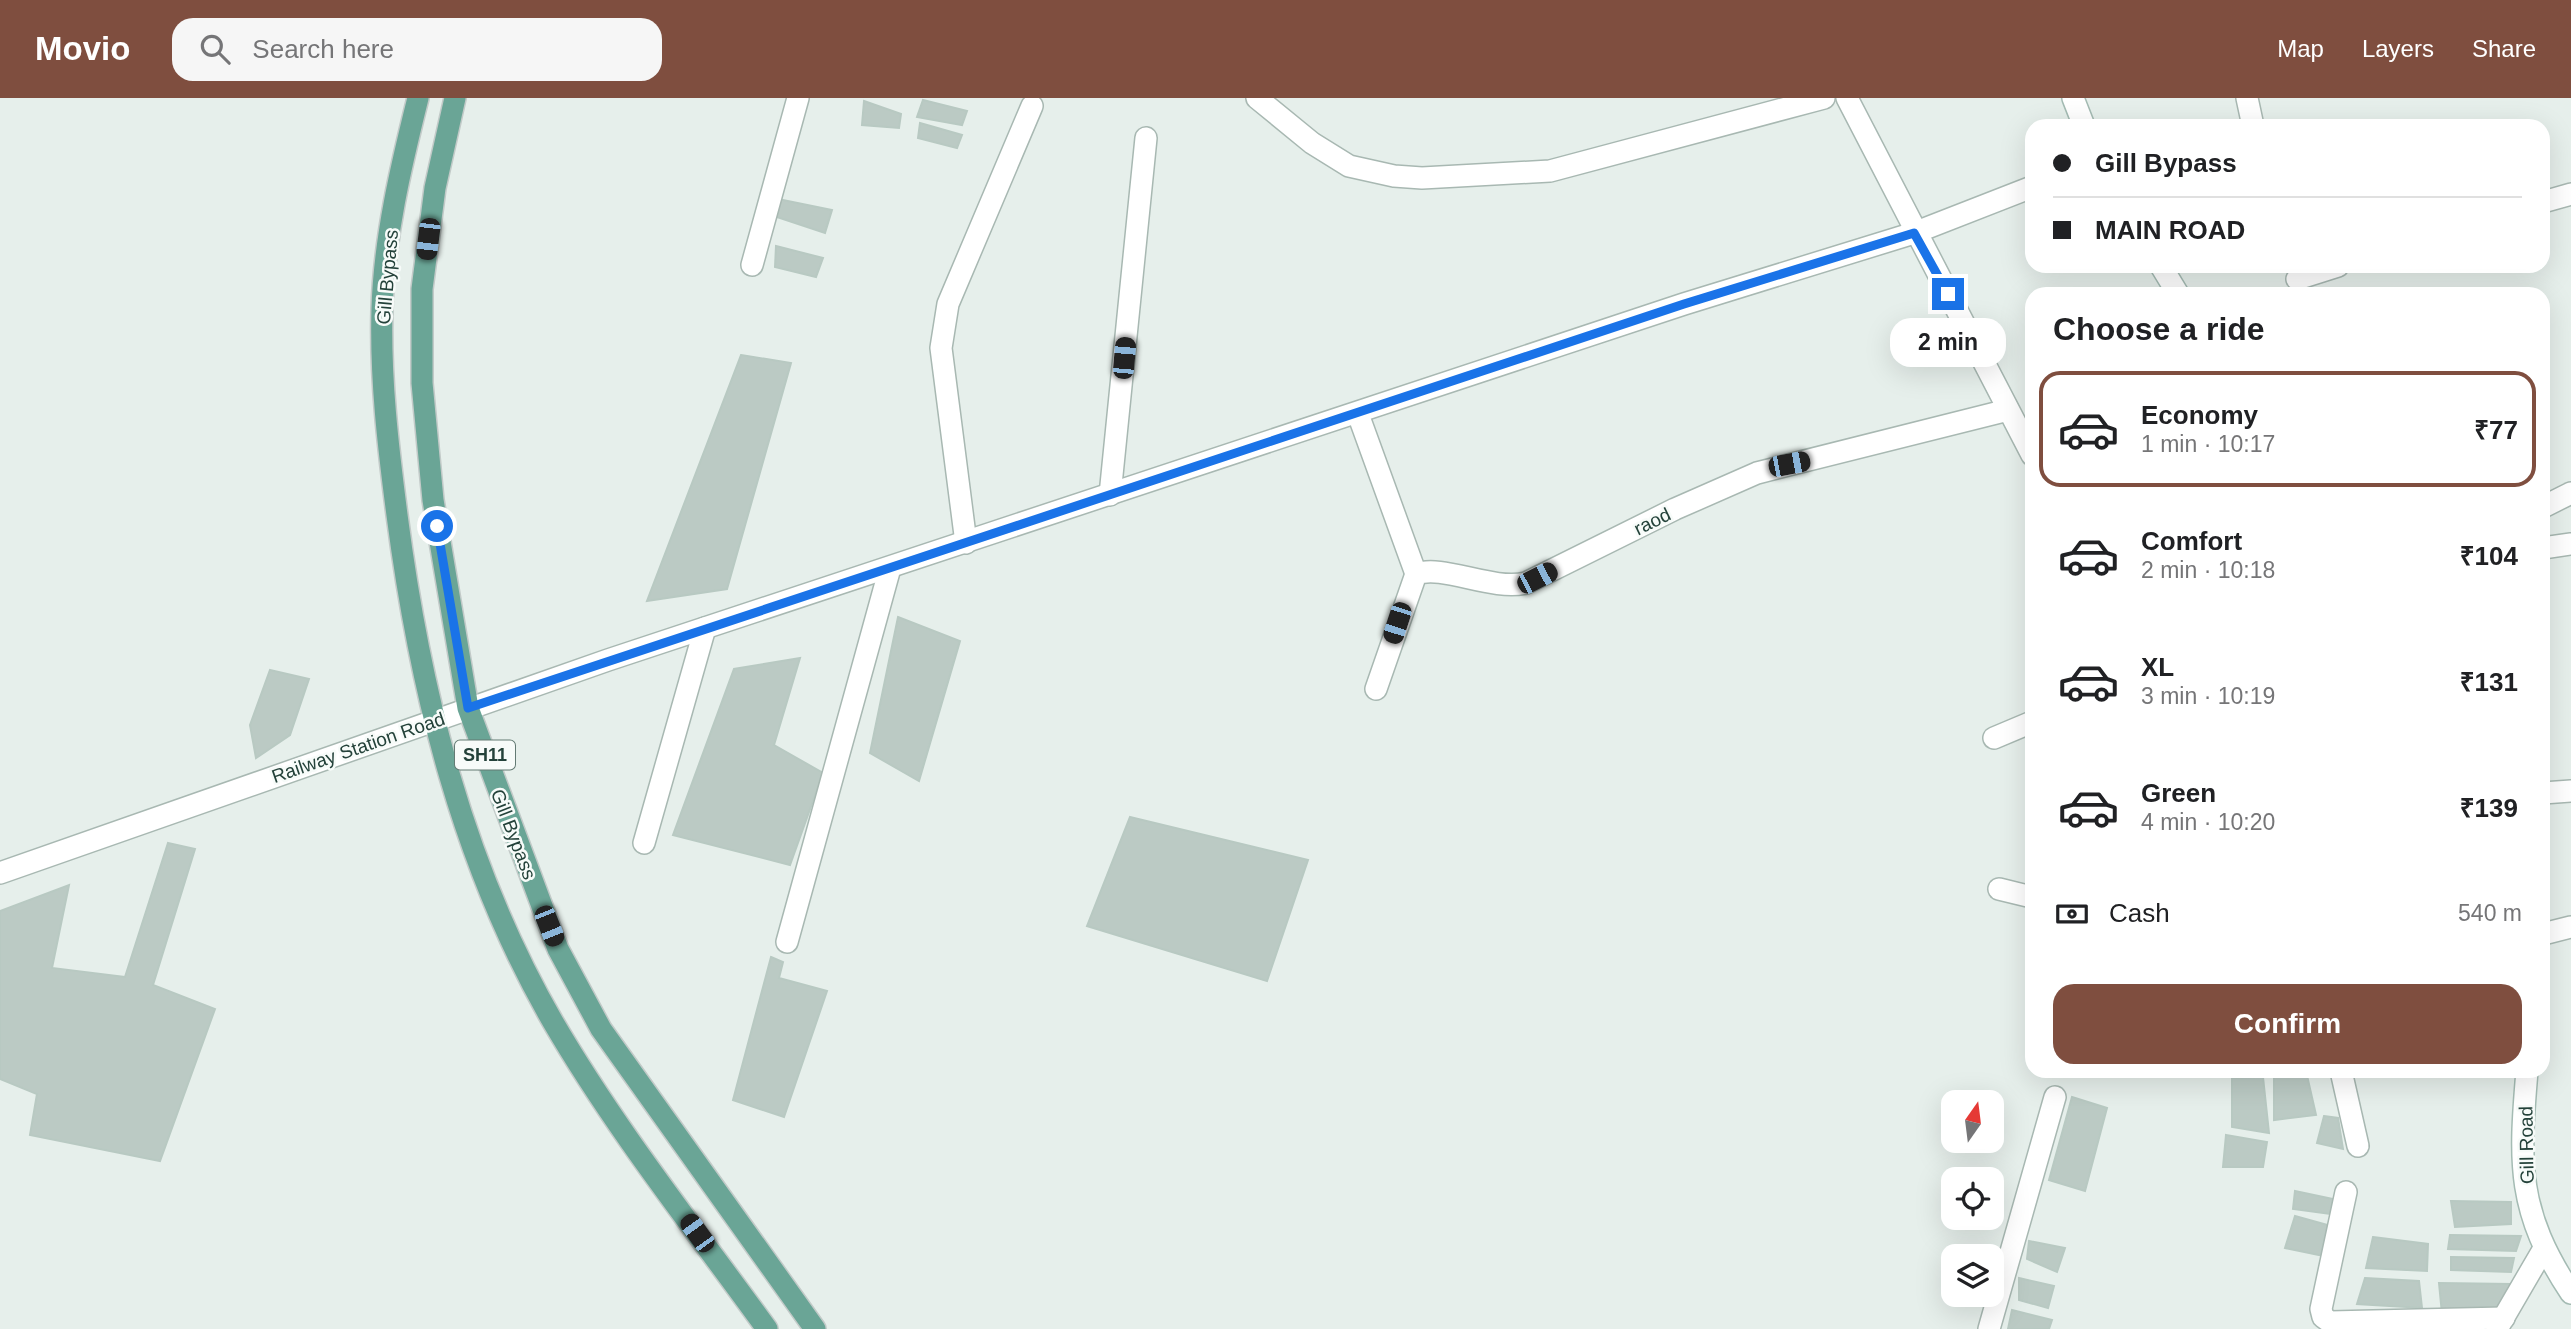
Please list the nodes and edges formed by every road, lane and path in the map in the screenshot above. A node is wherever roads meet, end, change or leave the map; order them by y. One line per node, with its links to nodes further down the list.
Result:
1 (418, 98): 35 (main road, Gill Bypass / SH11)
2 (455, 98): 34 (main road, Gill Bypass / SH11)
3 (798, 98): 18 (street)
4 (1257, 98): 10 (street)
5 (1824, 98): 10 (street)
6 (1847, 98): 17 (street)
7 (2073, 98): 11 (street)
8 (2248, 98): 12 (street)
9 (1032, 106): 27 (street)
10 (1755, 107)
11 (2081, 119)
12 (2252, 119)
13 (1146, 138): 25 (street)
14 (2025, 190): 17 (street, Railway Station Road)
15 (2571, 194): 16 (street)
16 (2550, 200)
17 (1914, 233): 21 (street); 22 (street, Railway Station Road)
18 (752, 265)
19 (2318, 273): 20 (street)
20 (2298, 280)
21 (2008, 410): 23 (street); 31 (street, raod)
22 (1358, 414): 25 (street, Railway Station Road); 31 (street)
23 (2025, 442)
24 (2571, 493): 26 (street)
25 (1110, 495): 27 (street, Railway Station Road)
26 (2550, 503)
27 (966, 543): 30 (street, Railway Station Road)
28 (2571, 544): 29 (street)
29 (2550, 547)
30 (890, 568): 32 (street, Railway Station Road); 46 (street)
31 (1416, 574): 33 (street)
32 (705, 628): 34 (street, Railway Station Road); 40 (street)
33 (1376, 689)
34 (468, 708): 35 (street, Railway Station Road); 56 (main road, Gill Bypass / SH11)
35 (434, 720): 41 (street, Railway Station Road); 55 (main road, Gill Bypass / SH11)
36 (2025, 725): 37 (street)
37 (1994, 738)
38 (2571, 791): 39 (street)
39 (2550, 792)
40 (644, 843)
41 (0, 873)
42 (1999, 889): 43 (street)
43 (2025, 895)
44 (2571, 927): 45 (street)
45 (2550, 932)
46 (787, 942)
47 (2343, 1078): 50 (street)
48 (2528, 1078): 52 (street, Gill Road)
49 (2055, 1097): 57 (street)
50 (2358, 1146)
51 (2346, 1192): 54 (street)
52 (2543, 1250): 53 (street, Gill Road); 54 (street)
53 (2571, 1293)
54 (2500, 1323)
55 (767, 1329)
56 (815, 1329)
57 (1989, 1329)

